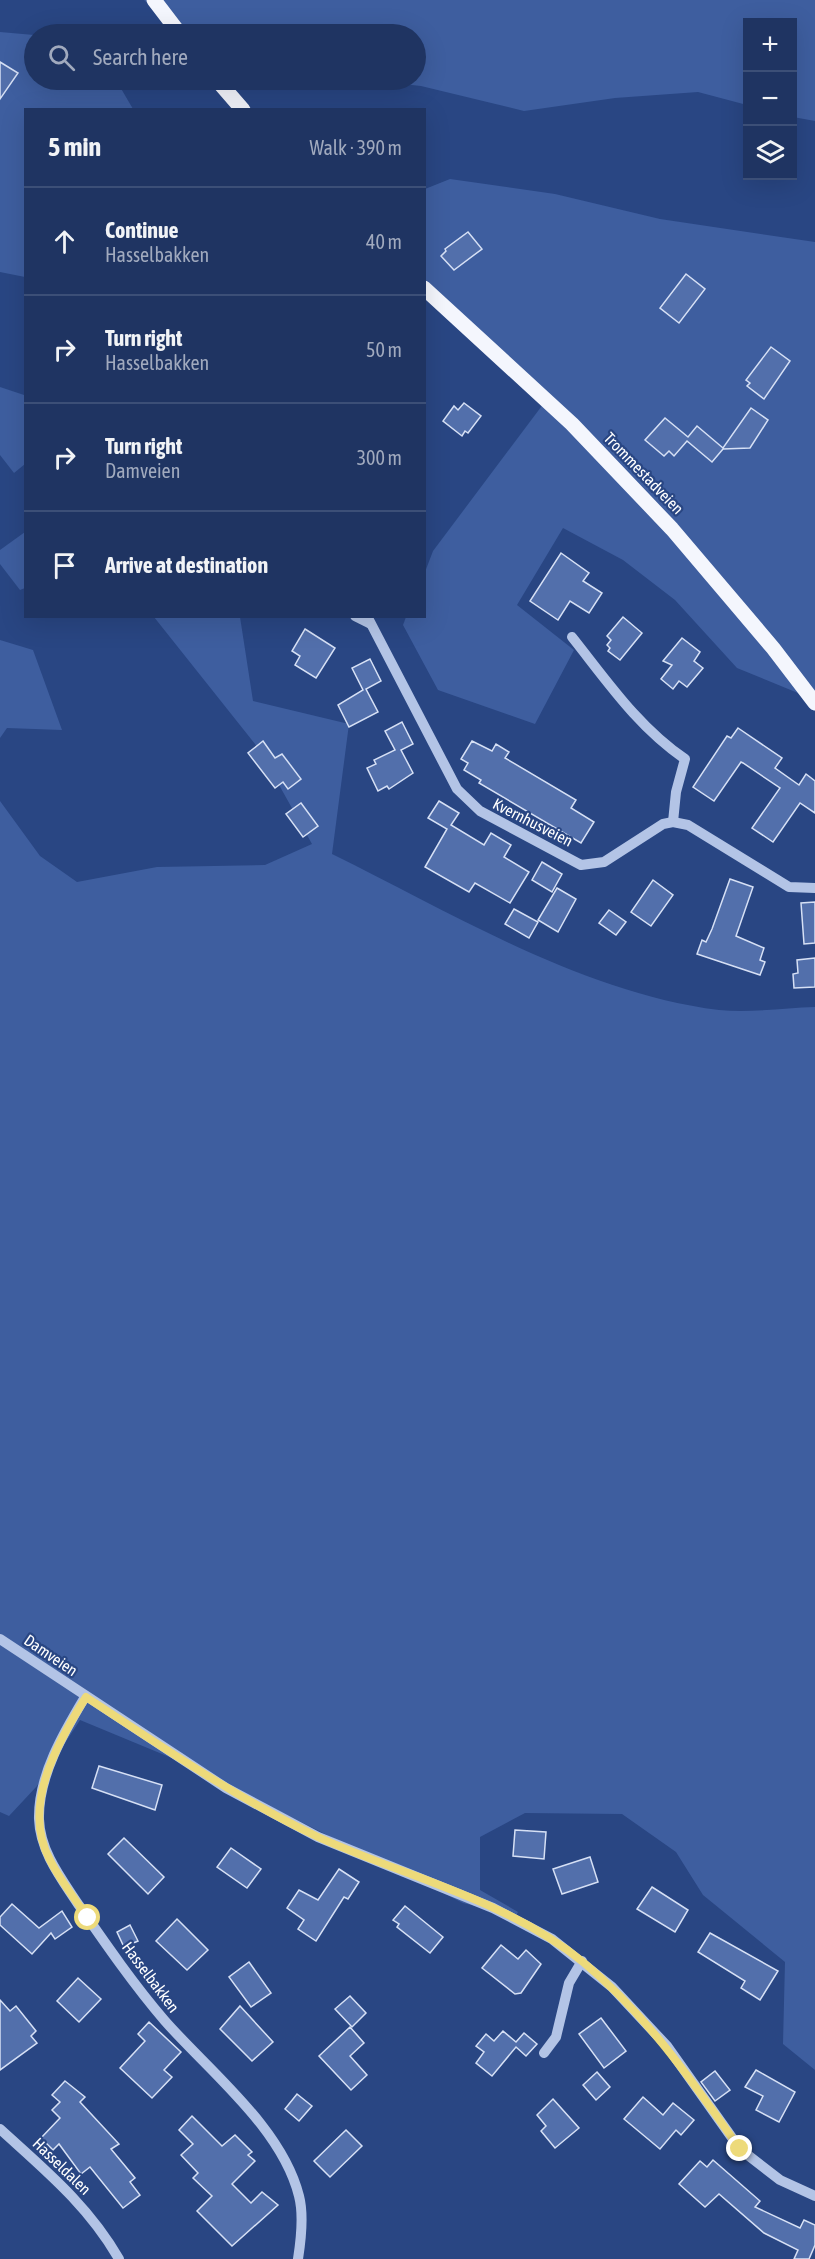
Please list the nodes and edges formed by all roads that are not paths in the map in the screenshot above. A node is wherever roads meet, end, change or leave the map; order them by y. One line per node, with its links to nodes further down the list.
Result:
1 (154, 0): 2 (main road)
2 (172, 24)
3 (226, 90): 4 (main road)
4 (241, 108)
5 (426, 290): 8 (main road, Trommestadveien)
6 (368, 620): 9 (street, Kvernhusveien)
7 (572, 637): 9 (street)
8 (815, 703)
9 (673, 822): 10 (street)
10 (815, 888)
11 (0, 1639): 12 (street, Damveien)
12 (86, 1697): 13 (street, Damveien); 18 (street, Hasselbakken)
13 (582, 1962): 14 (street); 16 (street, Damveien)
14 (544, 2053)
15 (0, 2129): 17 (street, Hasseldalen)
16 (815, 2196)
17 (119, 2259)
18 (298, 2259)

